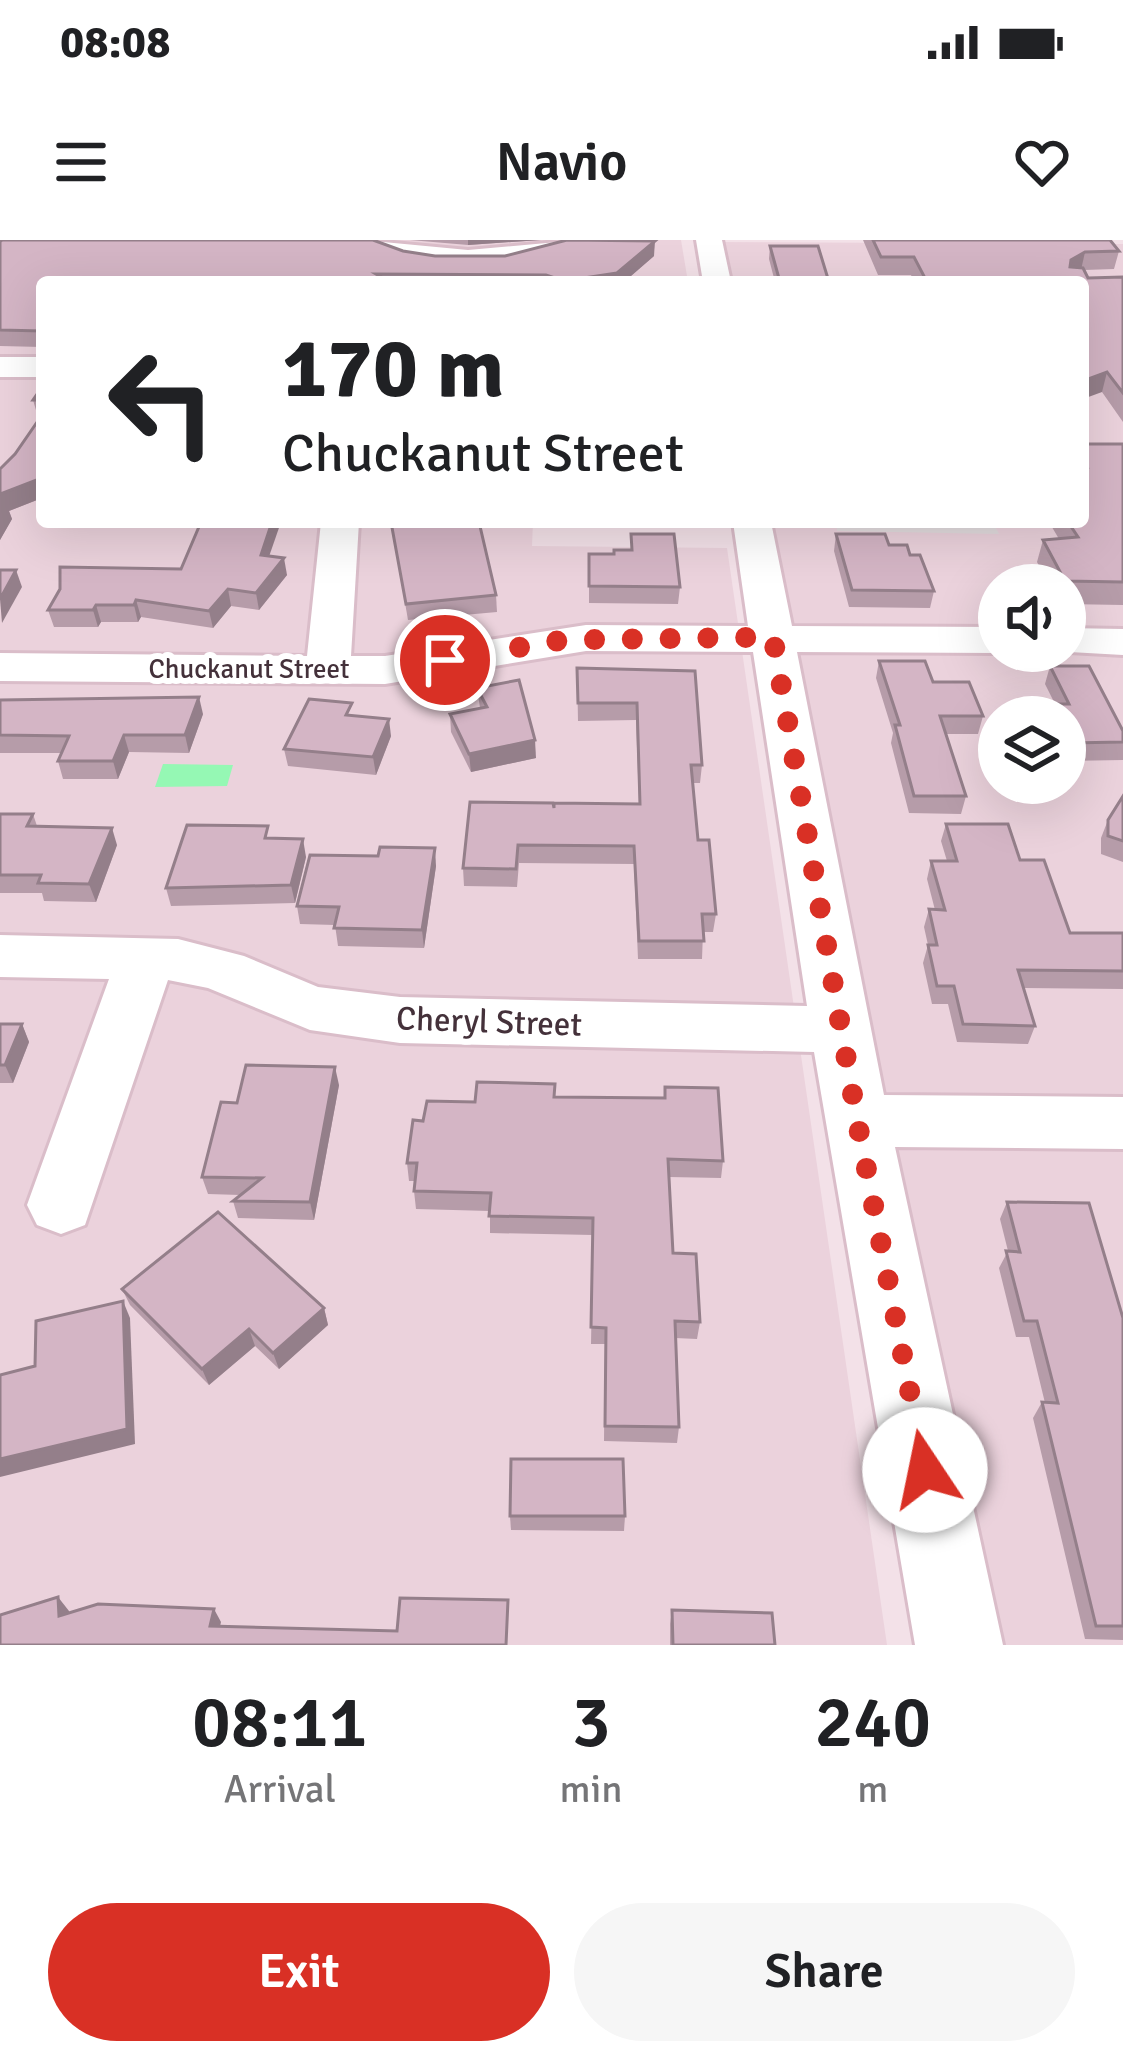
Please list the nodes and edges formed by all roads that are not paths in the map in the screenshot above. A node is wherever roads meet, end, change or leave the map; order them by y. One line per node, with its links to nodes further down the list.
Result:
1 (375, 240): 2 (street)
2 (567, 240)
3 (709, 240): 4 (street)
4 (716, 276)
5 (22, 367): 6 (street)
6 (0, 395)
7 (339, 528): 14 (street)
8 (753, 528): 9 (street)
9 (773, 637): 10 (street, Chuckanut Street); 14 (street, Chuckanut Street); 17 (street)
10 (978, 640)
11 (1086, 641): 12 (street)
12 (1123, 642)
13 (0, 667): 14 (street, Chuckanut Street)
14 (328, 670)
15 (0, 956): 16 (street, Cheryl Street)
16 (146, 958): 17 (street, Cheryl Street); 20 (street)
17 (842, 1030): 18 (street)
18 (857, 1120): 19 (street); 21 (street)
19 (1123, 1123)
20 (61, 1204)
21 (959, 1645)

